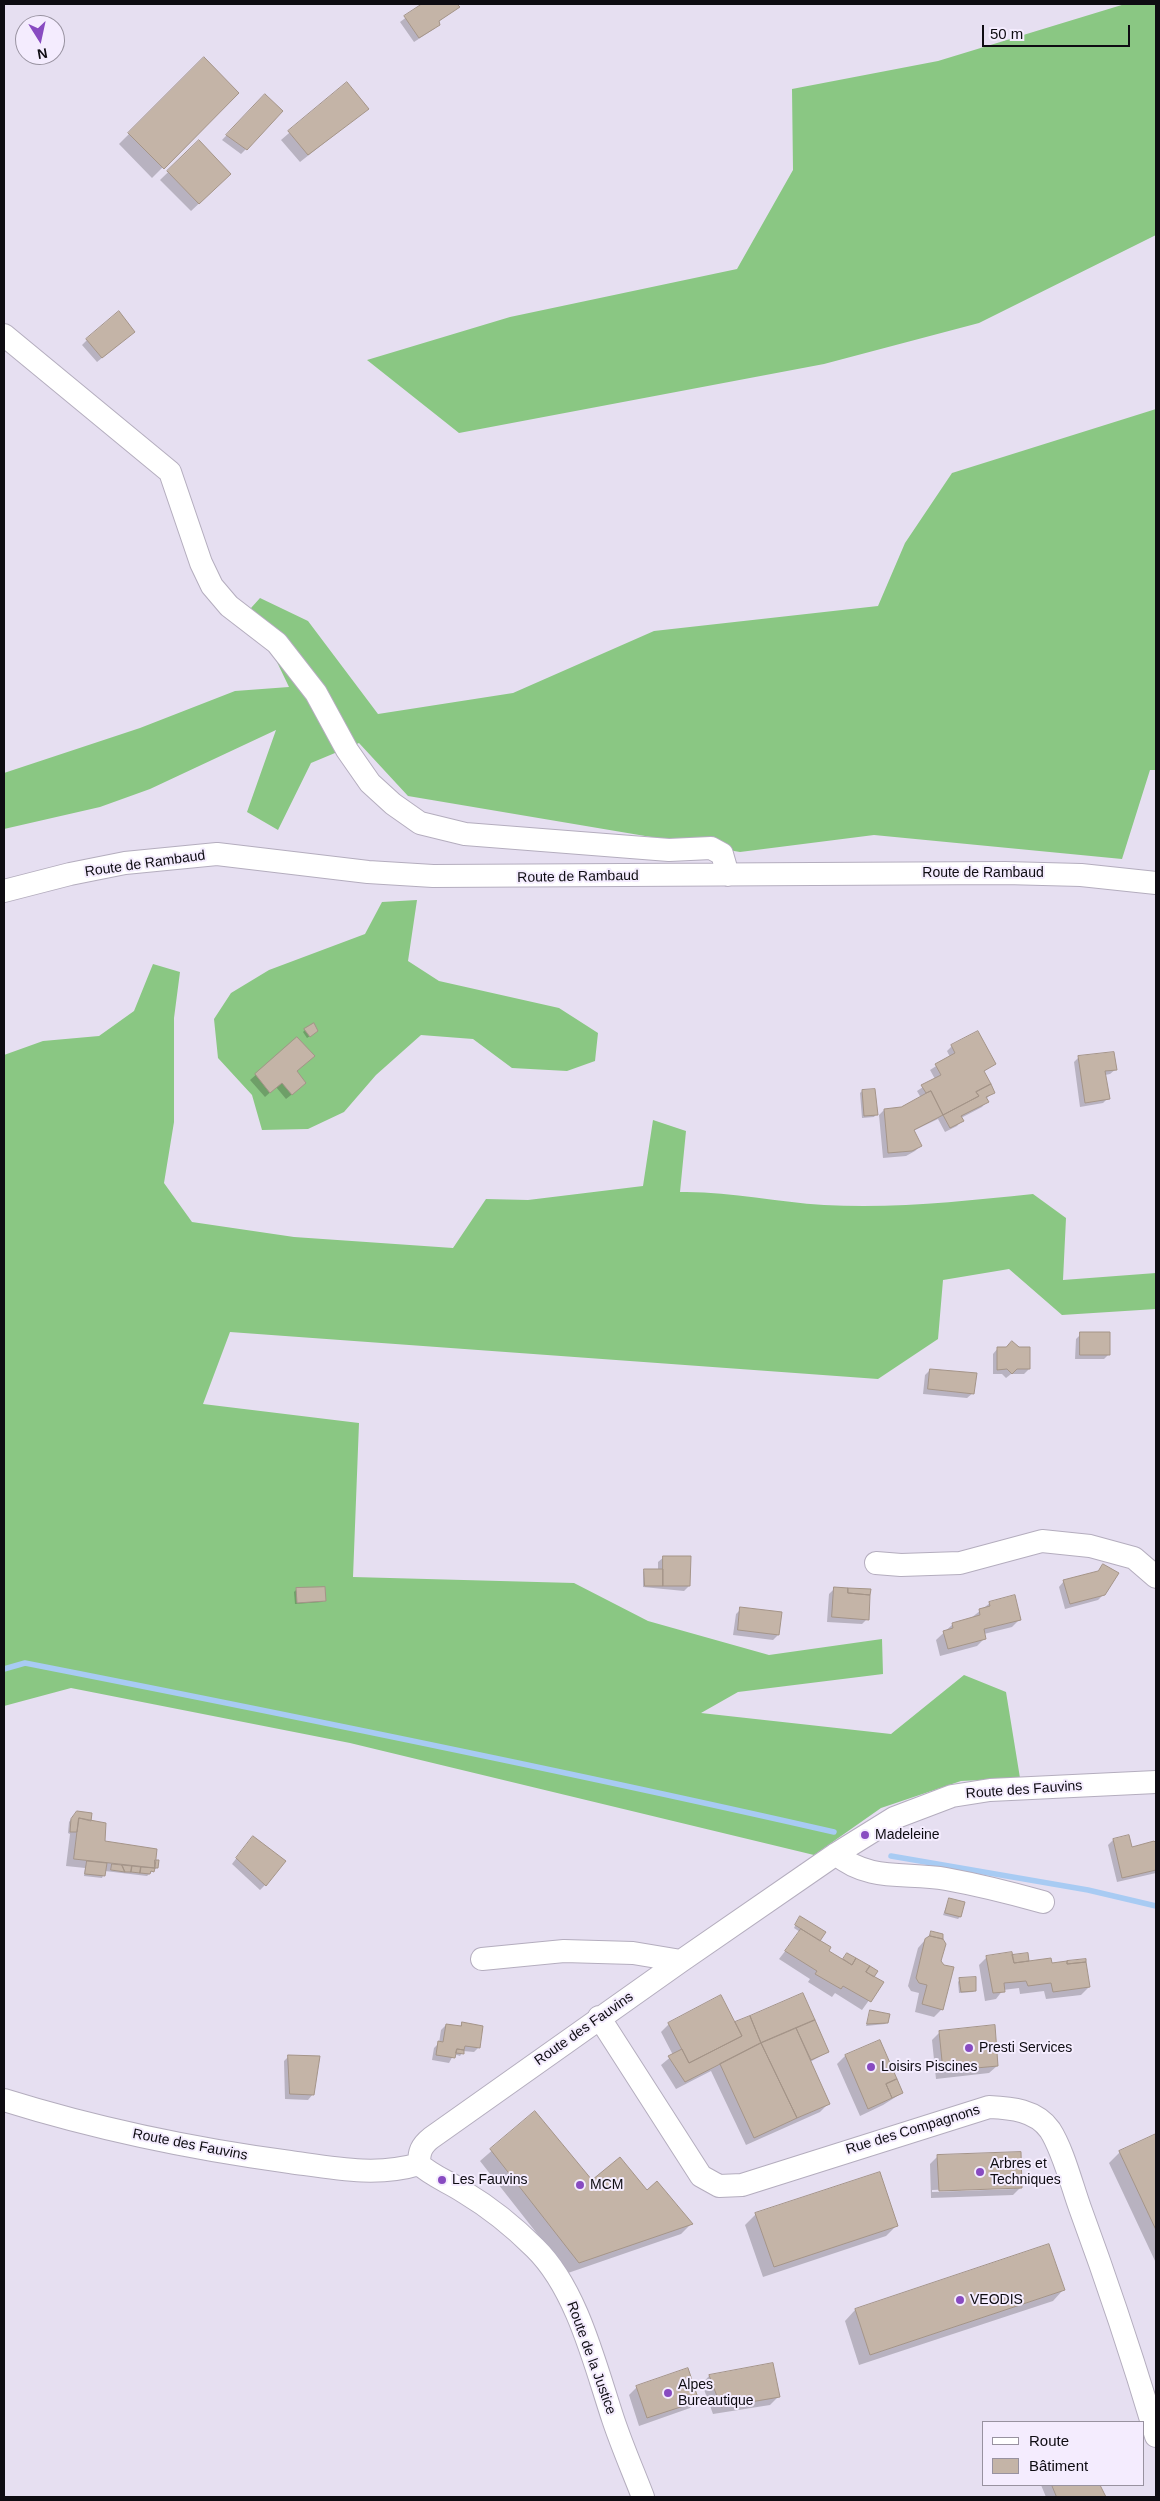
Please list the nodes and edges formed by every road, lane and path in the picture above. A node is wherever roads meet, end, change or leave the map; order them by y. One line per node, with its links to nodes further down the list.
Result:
1 (4, 335): 2 (street)
2 (728, 875): 3 (street, Route de Rambaud); 4 (street, Route de Rambaud)
3 (1156, 883)
4 (4, 891)
5 (876, 1563): 6 (street)
6 (1156, 1577)
7 (1156, 1782): 8 (street, Route des Fauvins)
8 (836, 1854): 9 (street); 11 (street, Route des Fauvins)
9 (1043, 1902)
10 (482, 1959): 11 (street)
11 (681, 1961): 12 (street, Route des Fauvins)
12 (600, 2017): 14 (street, Route des Fauvins); 15 (street, Rue des Compagnons)
13 (4, 2100): 14 (street, Route des Fauvins)
14 (419, 2164): 16 (street, Route de la Justice)
15 (1156, 2436)
16 (643, 2497)

